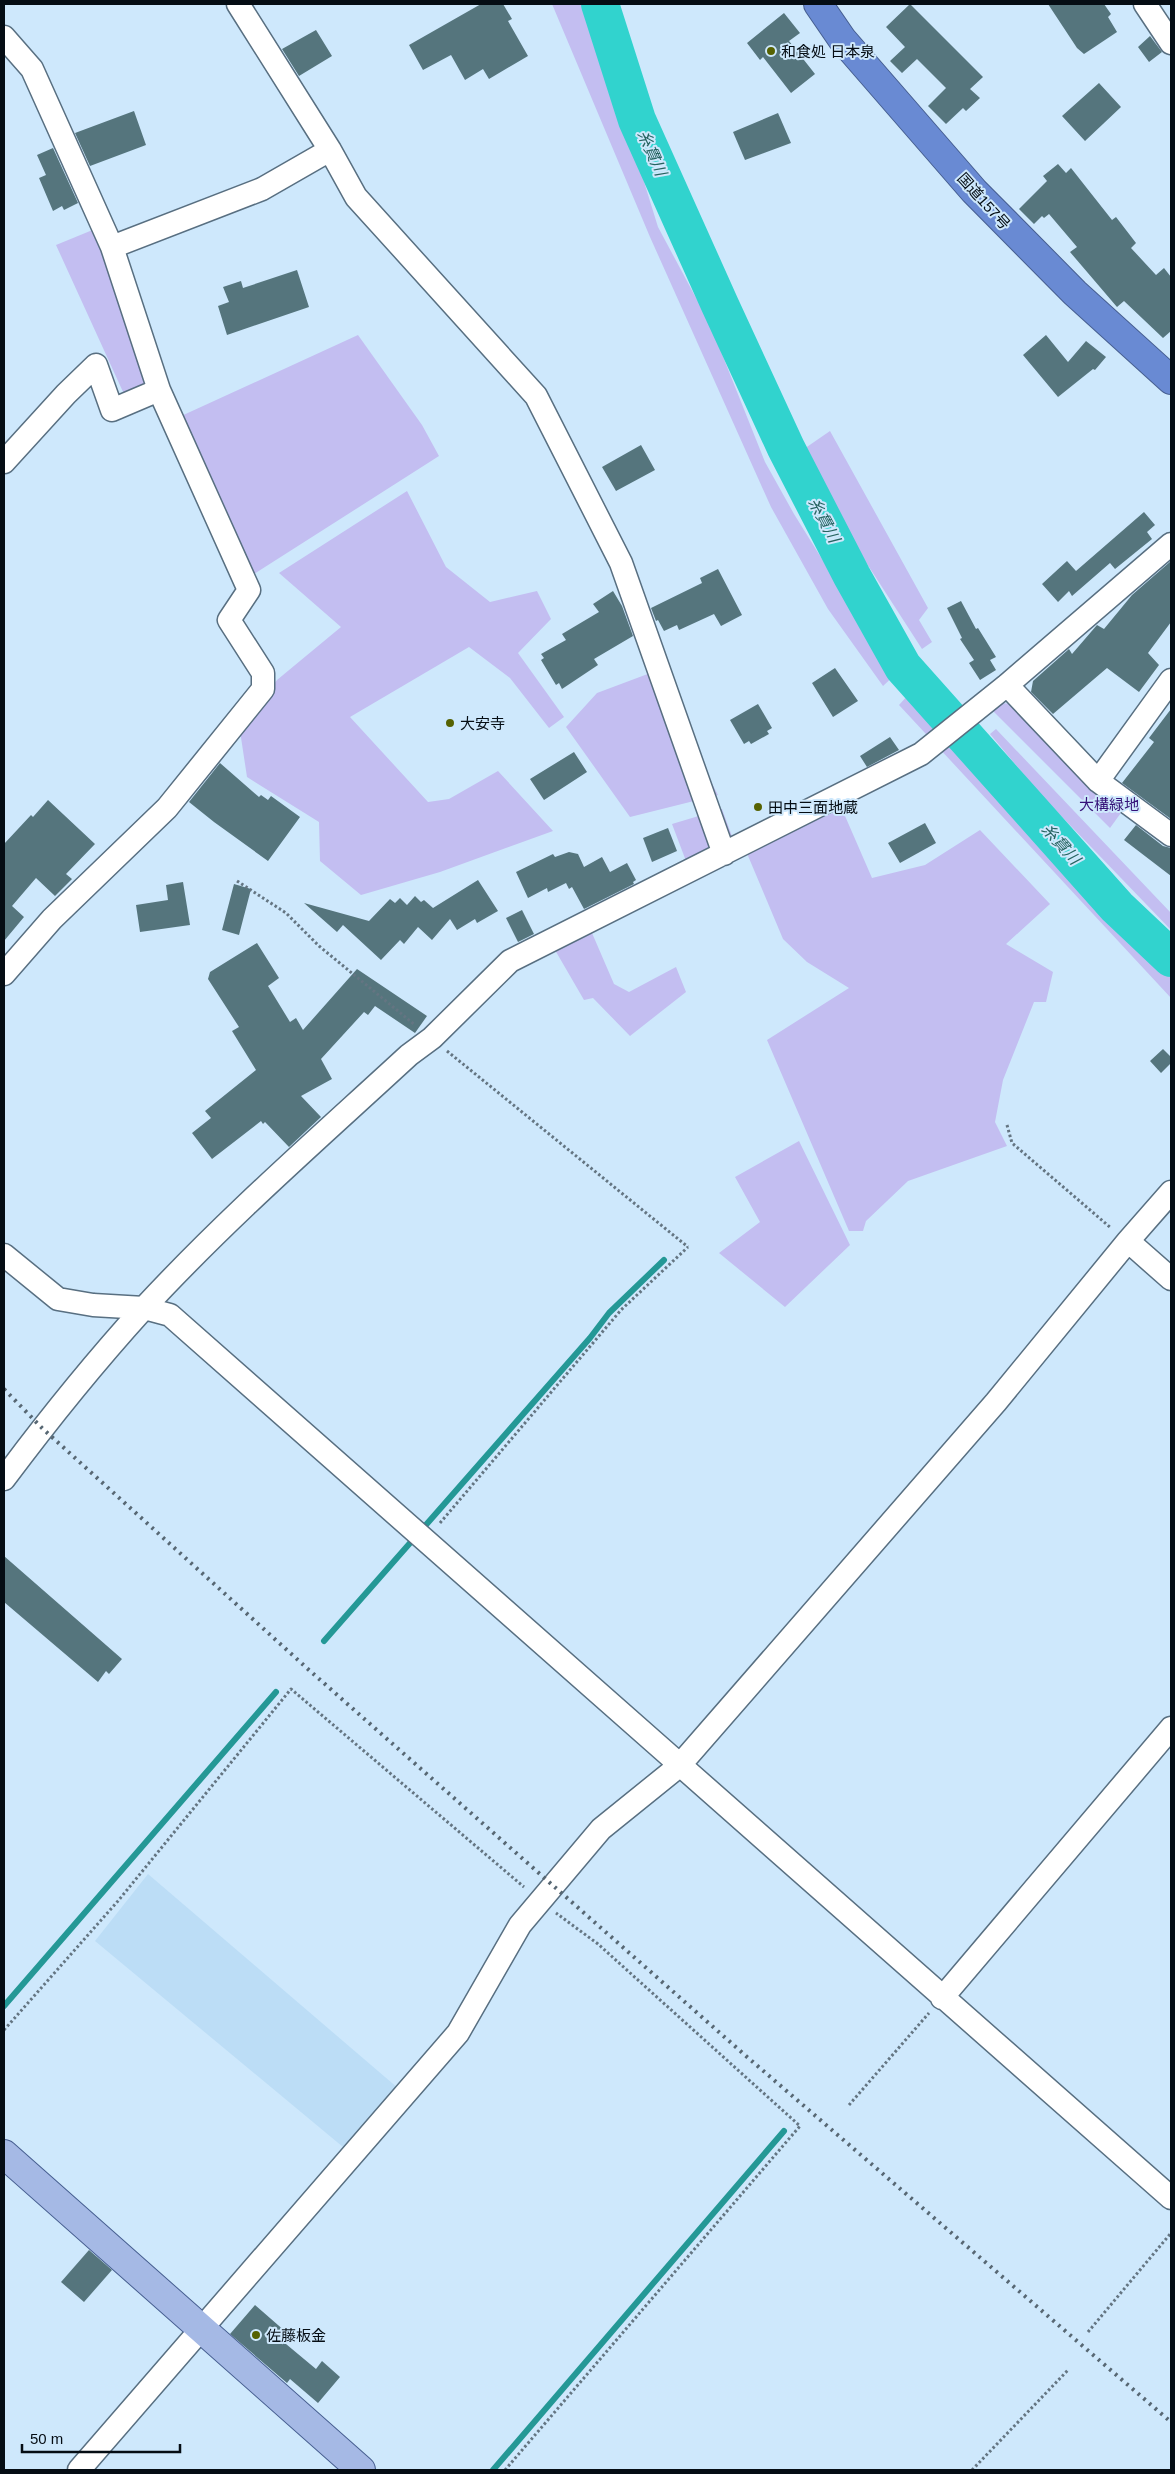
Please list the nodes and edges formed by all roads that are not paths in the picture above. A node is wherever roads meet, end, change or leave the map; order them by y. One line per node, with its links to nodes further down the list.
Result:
1 (238, 4): 6 (street)
2 (818, 4): 8 (highway, 国道157号)
3 (1145, 4): 5 (street)
4 (4, 37): 7 (street)
5 (1171, 43)
6 (330, 150): 7 (street); 16 (street)
7 (112, 247): 9 (street)
8 (1171, 380)
9 (159, 390): 10 (street); 17 (street)
10 (4, 462)
11 (1171, 544): 13 (street)
12 (1171, 680): 14 (street)
13 (1007, 685): 14 (street); 16 (street)
14 (1098, 781): 15 (street)
15 (1171, 835)
16 (724, 854): 22 (street)
17 (4, 974)
18 (1171, 1192): 19 (street)
19 (1128, 1241): 21 (street); 25 (street)
20 (4, 1255): 22 (street)
21 (1171, 1279)
22 (144, 1308): 23 (street); 25 (street)
23 (4, 1478)
24 (1171, 1728): 26 (street)
25 (679, 1766): 26 (street); 29 (street)
26 (942, 1998): 28 (street)
27 (4, 2154): 29 (main road)
28 (1171, 2198)
29 (200, 2328): 30 (street); 31 (main road)
30 (79, 2470)
31 (361, 2470)

